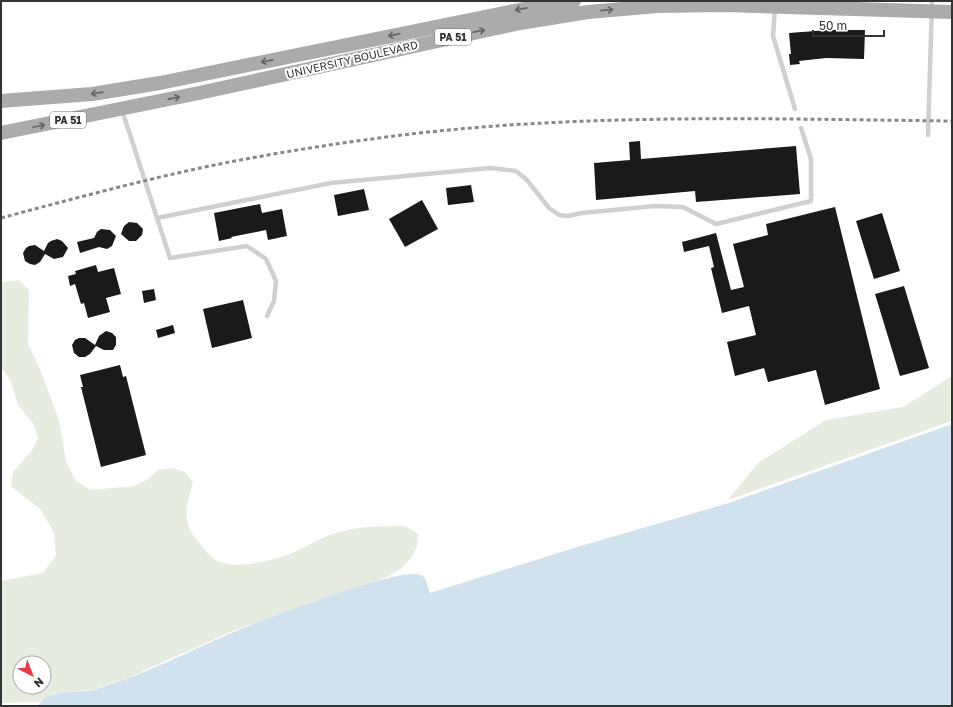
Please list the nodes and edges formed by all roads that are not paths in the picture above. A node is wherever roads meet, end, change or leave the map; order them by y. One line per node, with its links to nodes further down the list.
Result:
1 (574, 1): 5 (main road, UNIVERSITY BOULEVARD / PA 51, one-way to 5)
2 (775, 4): 3 (main road, UNIVERSITY BOULEVARD / PA 51); 7 (main road, UNIVERSITY BOULEVARD / PA 51, one-way to 2); 8 (lane)
3 (932, 6): 4 (main road, UNIVERSITY BOULEVARD / PA 51); 11 (lane)
4 (952, 12)
5 (116, 90): 6 (main road, UNIVERSITY BOULEVARD / PA 51, one-way to 6); 7 (main road)
6 (1, 101)
7 (121, 108): 10 (main road, PA 51, one-way to 7); 12 (lane)
8 (795, 109)
9 (801, 128): 12 (lane)
10 (1, 134)
11 (928, 135)
12 (156, 218): 13 (lane)
13 (266, 316)

